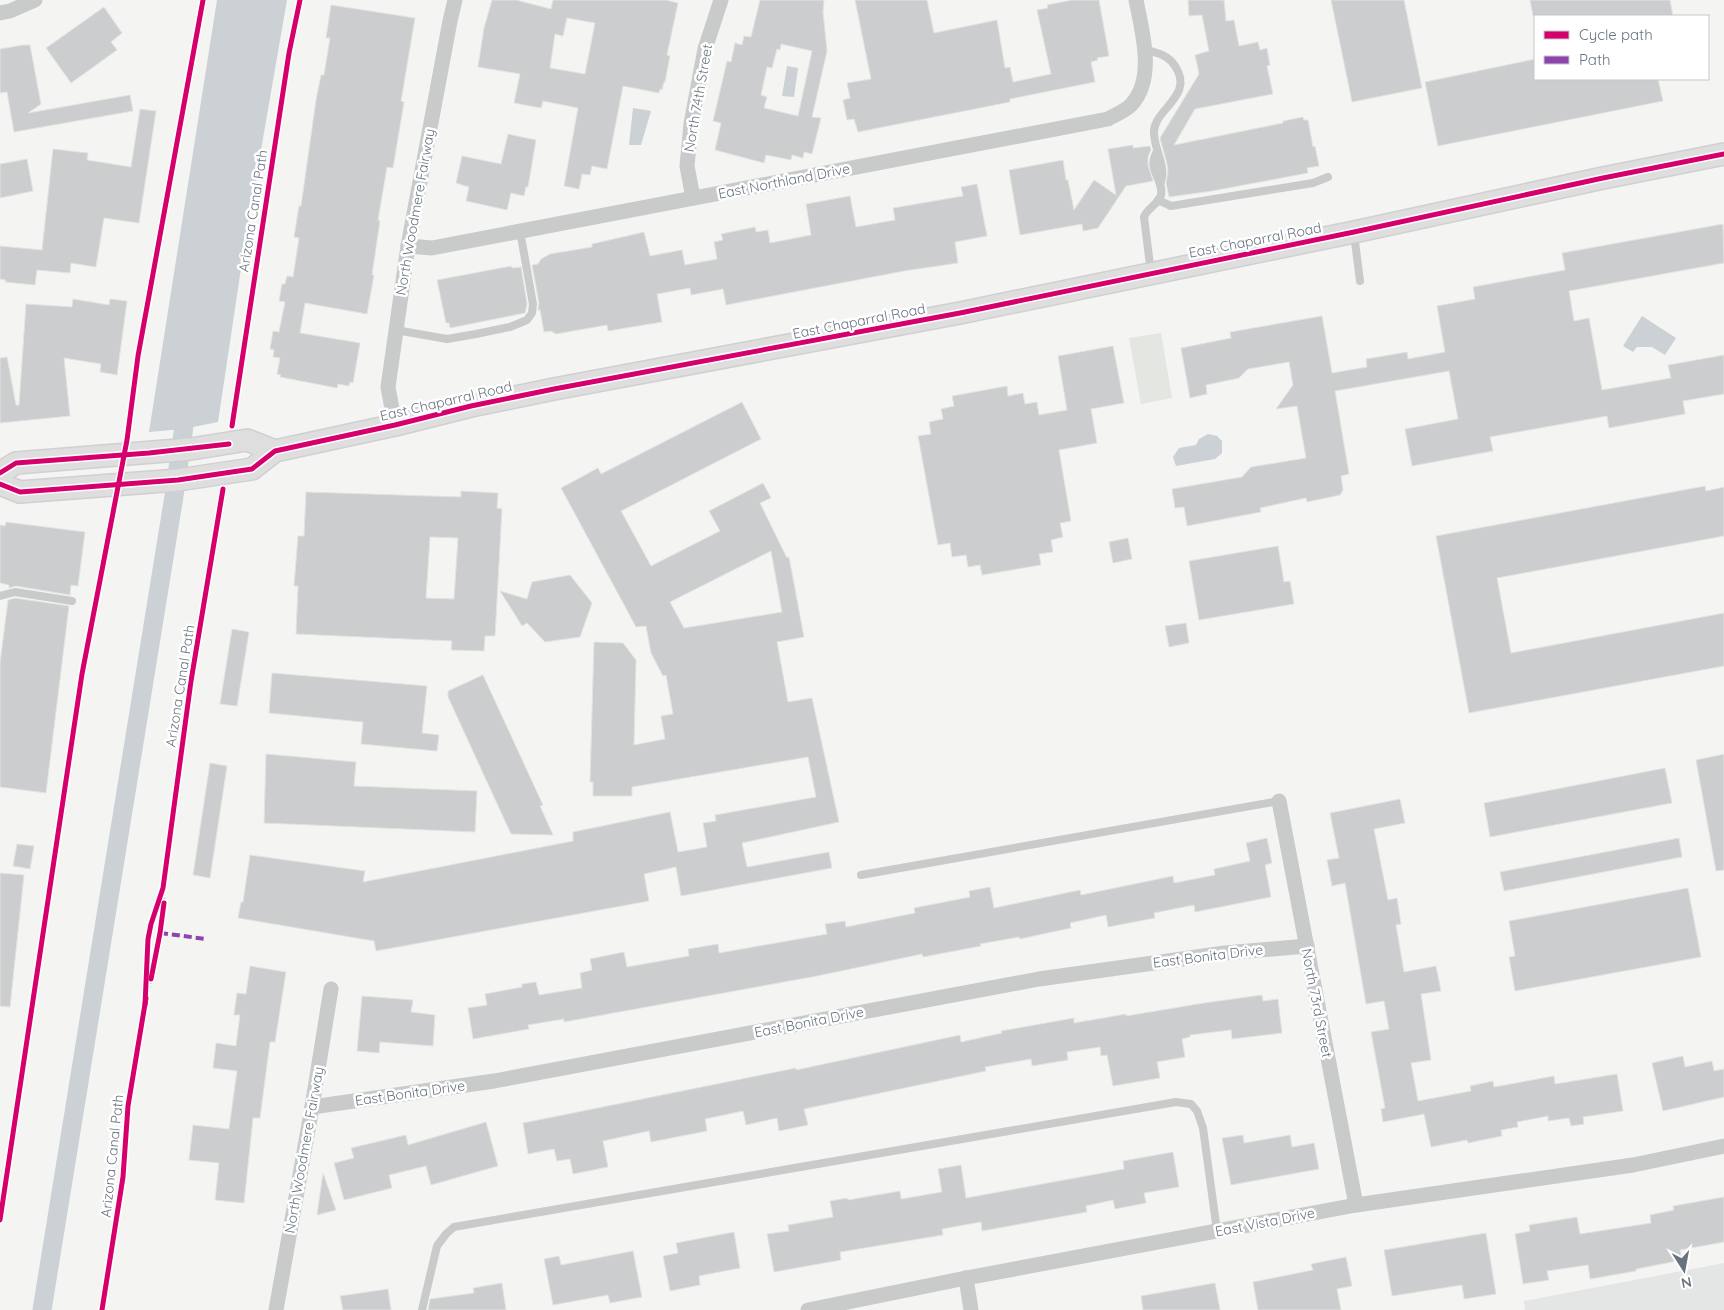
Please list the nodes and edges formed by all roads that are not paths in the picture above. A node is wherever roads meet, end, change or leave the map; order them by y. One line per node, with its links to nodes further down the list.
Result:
1 (35, 0): 5 (street)
2 (455, 0): 13 (street, North Woodmere Fairway)
3 (721, 0): 9 (street, North 74th Street)
4 (1136, 0): 6 (street)
5 (0, 13)
6 (1146, 50): 9 (street, East Northland Drive); 10 (lane)
7 (1724, 154): 12 (main road, East Chaparral Road)
8 (1328, 177): 10 (lane)
9 (693, 198): 11 (street, East Northland Drive)
10 (1158, 200): 14 (lane)
11 (520, 231): 13 (street, East Northland Drive); 16 (lane)
12 (1354, 232): 14 (main road, East Chaparral Road); 15 (lane)
13 (408, 246): 16 (street, North Woodmere Fairway)
14 (1151, 273): 17 (main road, East Chaparral Road)
15 (1360, 281)
16 (396, 330): 17 (street, North Woodmere Fairway)
17 (395, 425): 18 (main road, East Chaparral Road)
18 (275, 451): 19 (main road); 20 (main road, East Chaparral Road)
19 (0, 473)
20 (0, 484)
21 (0, 596): 22 (lane)
22 (72, 601)
23 (1279, 801): 24 (lane); 25 (street, North 73rd Street)
24 (861, 875)
25 (1306, 946): 27 (street, East Bonita Drive); 29 (street, North 73rd Street)
26 (331, 989): 27 (street, North Woodmere Fairway)
27 (312, 1107): 32 (street, North Woodmere Fairway)
28 (1724, 1146): 29 (street, East Vista Drive)
29 (1356, 1205): 30 (street, East Vista Drive)
30 (1217, 1231): 31 (street, East Vista Drive); 33 (lane)
31 (966, 1278): 34 (street, East Vista Drive); 35 (street)
32 (276, 1310)
33 (422, 1310)
34 (808, 1310)
35 (971, 1310)

